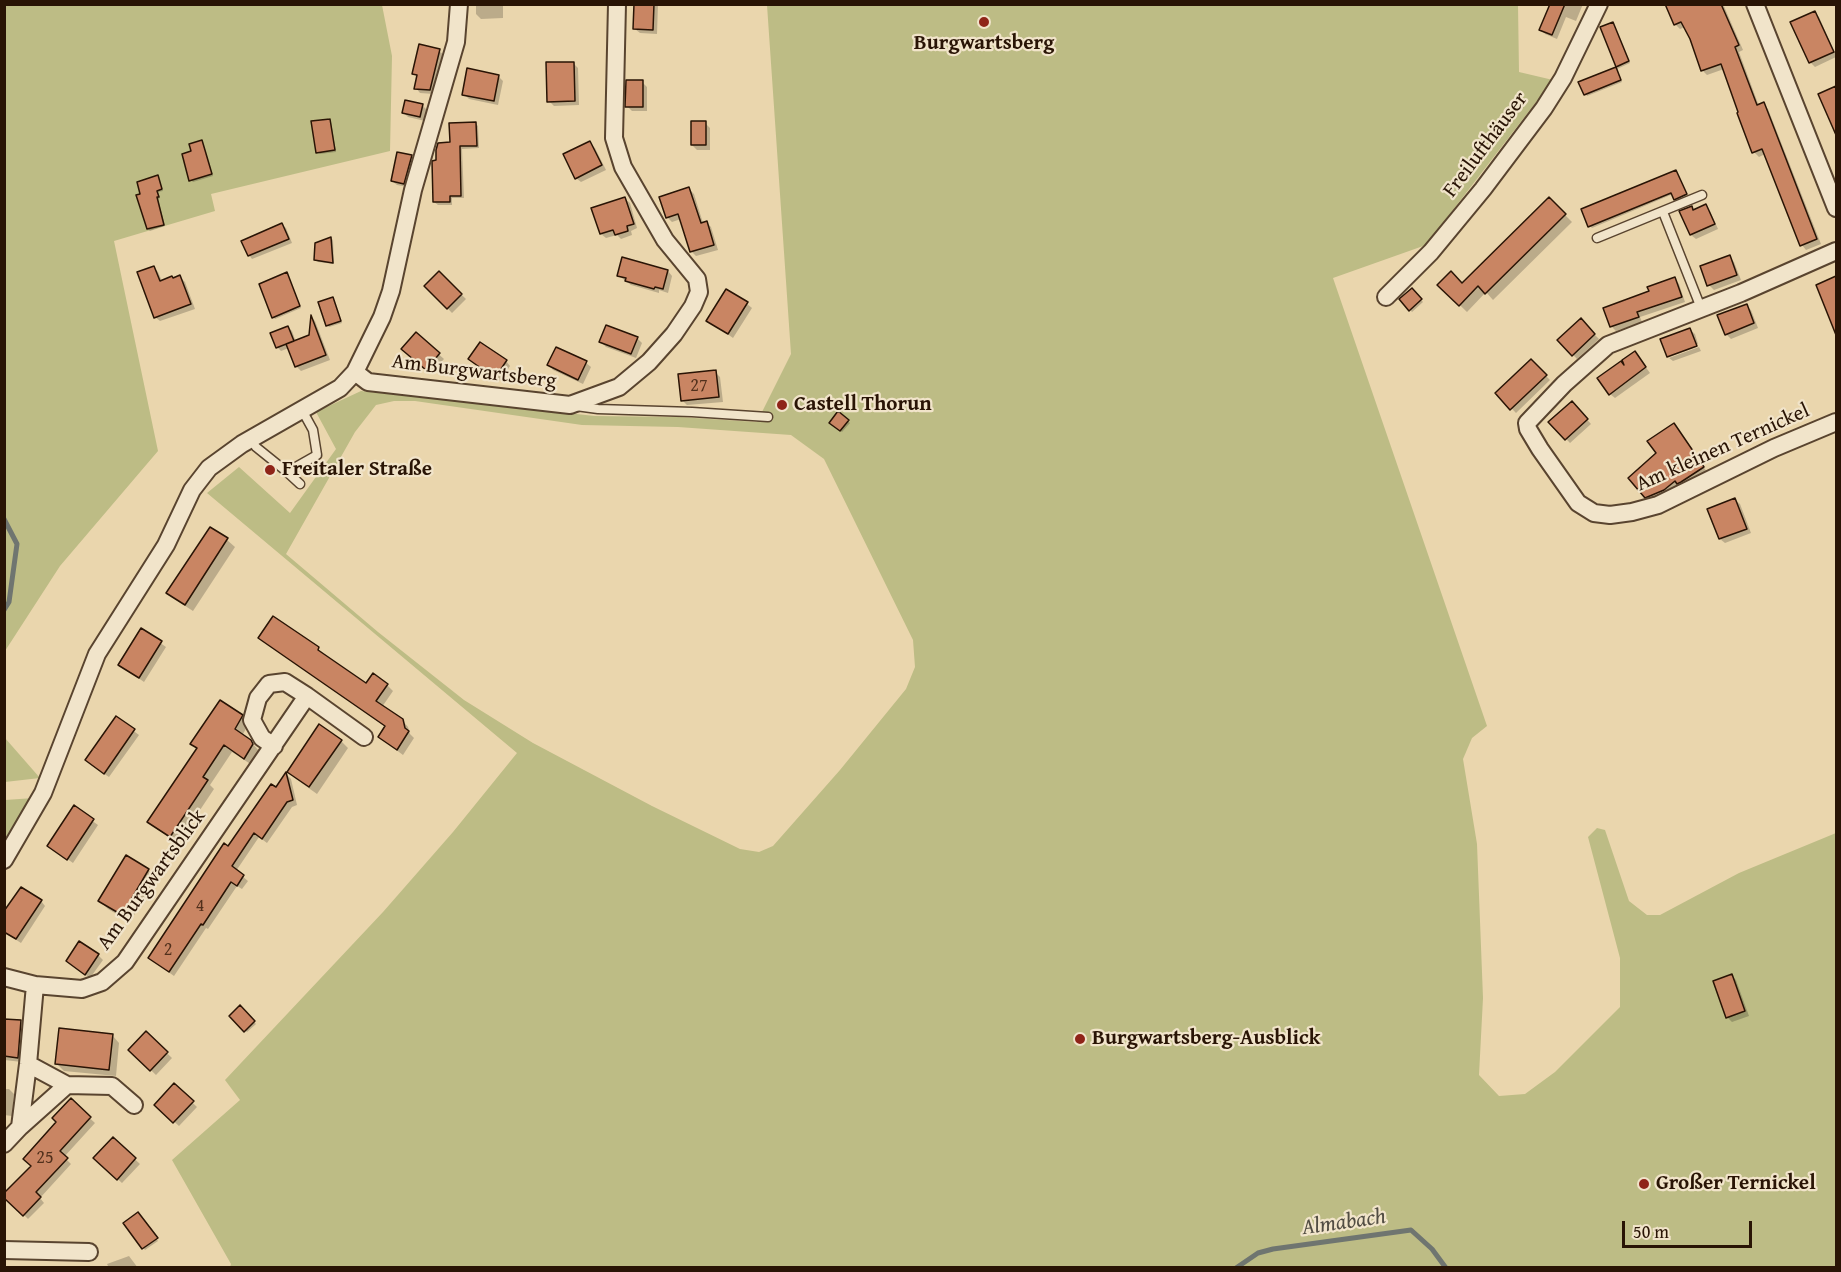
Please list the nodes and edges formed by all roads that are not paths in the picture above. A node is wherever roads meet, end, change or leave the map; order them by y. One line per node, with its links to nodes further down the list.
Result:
1 (459, 4): 12 (street)
2 (617, 4): 13 (street, Am Burgwartsberg)
3 (1599, 4): 10 (street, Freilufthäuser)
4 (1755, 4): 6 (street)
5 (1702, 195): 7 (lane)
6 (1836, 208)
7 (1663, 212): 8 (lane); 11 (lane)
8 (1597, 238)
9 (1836, 252): 11 (street, Am kleinen Ternickel)
10 (1386, 297)
11 (1701, 308): 16 (street, Am kleinen Ternickel)
12 (355, 372): 13 (street, Am Burgwartsberg); 14 (street)
13 (570, 405): 15 (lane)
14 (302, 410): 17 (street); 18 (lane)
15 (768, 417)
16 (1836, 422)
17 (251, 440): 18 (lane); 23 (street)
18 (287, 472): 19 (lane)
19 (300, 483)
20 (307, 696): 21 (street); 22 (street, Am Burgwartsblick); 22 (street)
21 (364, 737)
22 (274, 746): 25 (street, Am Burgwartsblick)
23 (4, 860)
24 (4, 977): 25 (street, Am Burgwartsblick)
25 (35, 985): 26 (street)
26 (28, 1064): 27 (street); 29 (street)
27 (67, 1085): 28 (street); 29 (street)
28 (134, 1105)
29 (20, 1127): 30 (street)
30 (4, 1144)
31 (4, 1250): 32 (street)
32 (89, 1252)

